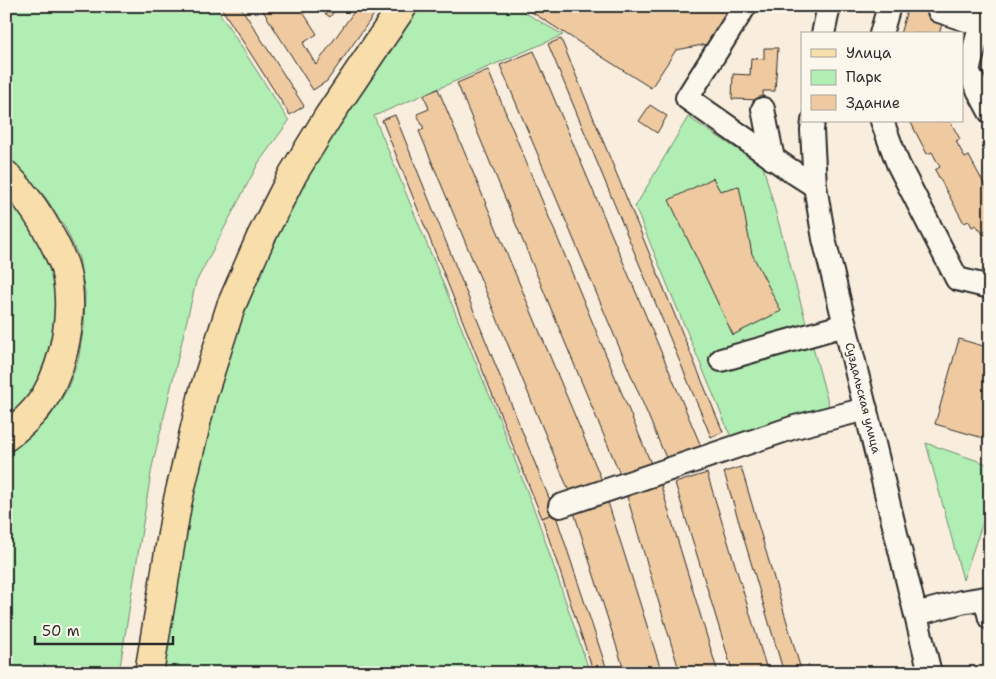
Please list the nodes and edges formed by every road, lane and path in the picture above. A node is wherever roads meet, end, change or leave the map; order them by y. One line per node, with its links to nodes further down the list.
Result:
1 (403, 6): 24 (main road)
2 (744, 6): 13 (street)
3 (829, 6): 7 (street)
4 (889, 6): 8 (street)
5 (939, 11): 6 (street)
6 (983, 15): 10 (street)
7 (823, 32)
8 (882, 32)
9 (763, 109): 13 (street)
10 (990, 112)
11 (813, 122): 15 (street, Суздальская улица)
12 (882, 122): 16 (street)
13 (773, 159): 15 (street)
14 (6, 176): 20 (main road)
15 (816, 186): 17 (street, Суздальская улица)
16 (990, 287)
17 (845, 325): 18 (street); 19 (street, Суздальская улица)
18 (721, 360)
19 (866, 409): 21 (street); 23 (street, Суздальская улица)
20 (6, 437)
21 (560, 506)
22 (988, 601): 23 (street)
23 (916, 614): 25 (street, Суздальская улица)
24 (149, 673)
25 (930, 673)

